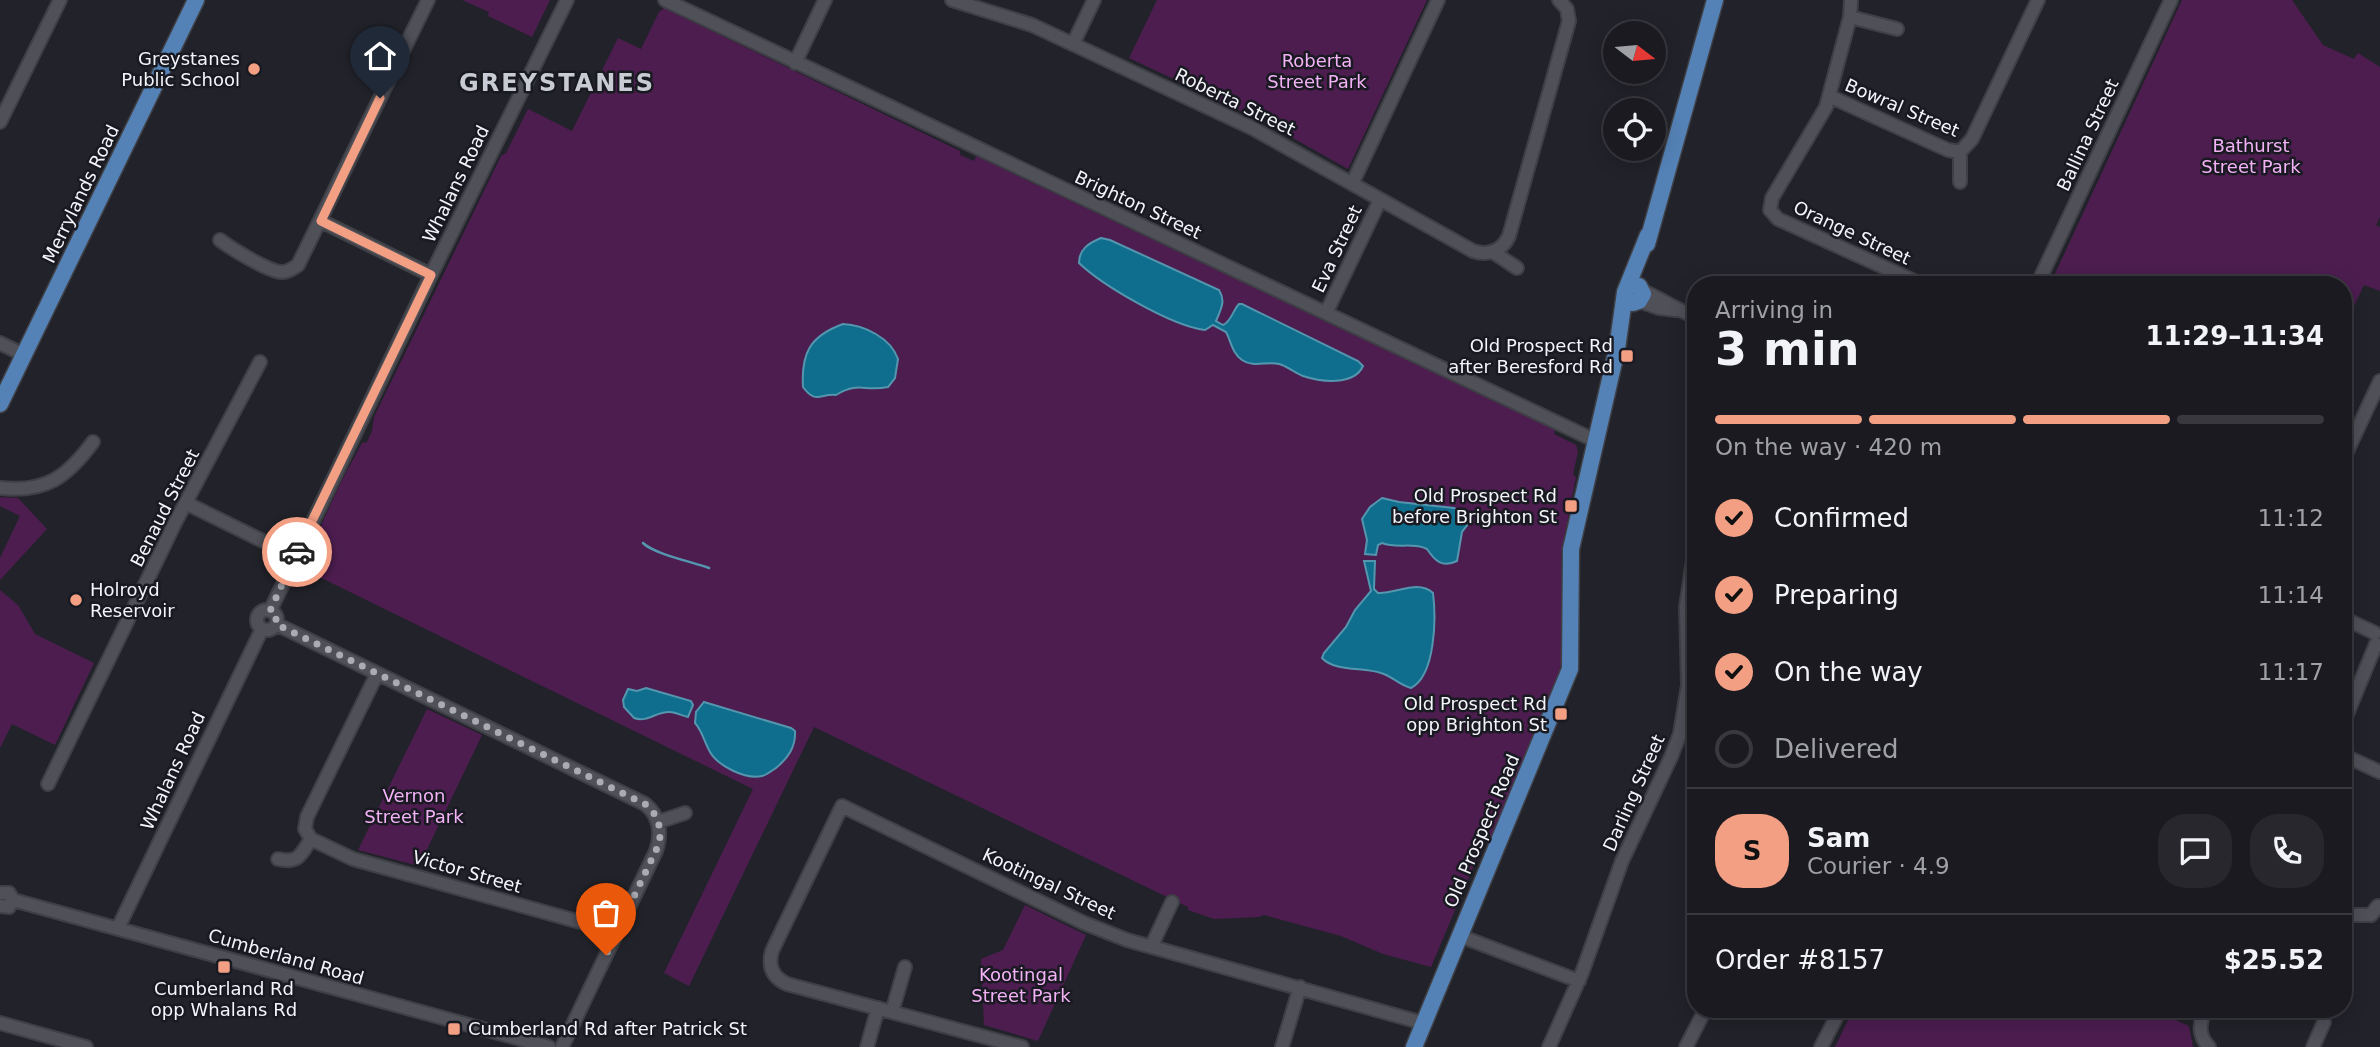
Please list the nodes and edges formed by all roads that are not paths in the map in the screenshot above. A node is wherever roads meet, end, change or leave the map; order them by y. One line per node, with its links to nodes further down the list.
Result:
1 (60, 0): 20 (street)
2 (196, 0): 36 (main road, Merrylands Road)
3 (428, 0): 25 (street)
4 (567, 0): 29 (street, Whalans Road)
5 (665, 0): 18 (street, Brighton Street)
6 (825, 0): 18 (street)
7 (952, 0): 17 (street, Roberta Street)
8 (1094, 0): 17 (street)
9 (1438, 0): 23 (street)
10 (1715, 0): 32 (main road, Old Prospect Road)
11 (1851, 0): 15 (street, Orange Street)
12 (2038, 0): 21 (street, Bowral Street)
13 (2171, 0): 31 (street, Ballina Street)
14 (1567, 5): 27 (street)
15 (1850, 17): 16 (street); 19 (street, Orange Street)
16 (1897, 29)
17 (1073, 44): 23 (street, Roberta Street)
18 (795, 63): 33 (street, Brighton Street)
19 (1829, 96): 21 (street, Bowral Street); 30 (street, Orange Street)
20 (0, 122)
21 (1960, 152): 22 (street, Bowral Street)
22 (1960, 182)
23 (1352, 184): 24 (street, Roberta Street)
24 (1380, 200): 27 (street, Roberta Street); 33 (street, Eva Street)
25 (321, 221): 26 (street); 29 (street)
26 (220, 240)
27 (1493, 252): 28 (street, Roberta Street)
28 (1517, 268)
29 (431, 275): 45 (street, Whalans Road)
30 (1903, 276)
31 (2041, 276)
32 (1635, 294): 34 (street); 40 (main road, Old Prospect Road)
33 (1326, 313): 40 (street, Brighton Street)
34 (1687, 314)
35 (0, 343): 36 (street)
36 (24, 355): 39 (main road, Merrylands Road)
37 (260, 362): 44 (street, Benaud Street)
38 (2380, 381): 41 (street)
39 (0, 404)
40 (1596, 441): 70 (main road, Old Prospect Road)
41 (2352, 441)
42 (93, 442): 43 (street)
43 (0, 488)
44 (186, 503): 45 (street); 58 (street, Benaud Street)
45 (295, 557): 47 (street, Whalans Road)
46 (1687, 603): 52 (street, Darling Street)
47 (270, 611): 49 (street); 50 (street)
48 (2352, 623): 51 (street)
49 (276, 624): 50 (street); 53 (street)
50 (262, 629): 68 (street, Whalans Road)
51 (2378, 638): 54 (street)
52 (1687, 640)
53 (377, 674): 60 (street); 61 (street)
54 (2352, 702)
55 (1687, 716): 75 (street, Darling Street)
56 (2352, 759): 57 (street)
57 (2380, 772)
58 (48, 784)
59 (685, 813): 60 (street)
60 (658, 822): 69 (street)
61 (311, 839): 62 (street); 69 (street, Victor Street)
62 (278, 859)
63 (0, 893): 66 (street, Cumberland Road)
64 (1172, 902): 71 (street)
65 (2378, 906): 67 (street)
66 (4, 907): 68 (street, Cumberland Road)
67 (2352, 915)
68 (118, 928): 85 (street, Cumberland Road)
69 (616, 934): 88 (street)
70 (1460, 936): 75 (street); 84 (main road, Old Prospect Road)
71 (1152, 945): 73 (street, Kootingal Street); 76 (street, Kootingal Street)
72 (905, 967): 78 (street)
73 (772, 971): 74 (street); 77 (street)
74 (759, 977)
75 (1579, 981): 93 (street, Darling Street)
76 (1300, 987): 84 (street, Kootingal Street); 91 (street)
77 (878, 1008): 78 (street); 89 (street)
78 (892, 1012): 90 (street)
79 (1701, 1018): 94 (street)
80 (1835, 1018): 95 (street)
81 (2202, 1018): 96 (street)
82 (2324, 1022): 97 (street)
83 (0, 1023): 86 (street)
84 (1423, 1023): 92 (main road, Old Prospect Road)
85 (517, 1043): 87 (street, Cumberland Road)
86 (86, 1047)
87 (549, 1047)
88 (562, 1047)
89 (867, 1047)
90 (1022, 1047)
91 (1282, 1047)
92 (1414, 1047)
93 (1549, 1047)
94 (1686, 1047)
95 (1821, 1047)
96 (2209, 1047)
97 (2313, 1047)

